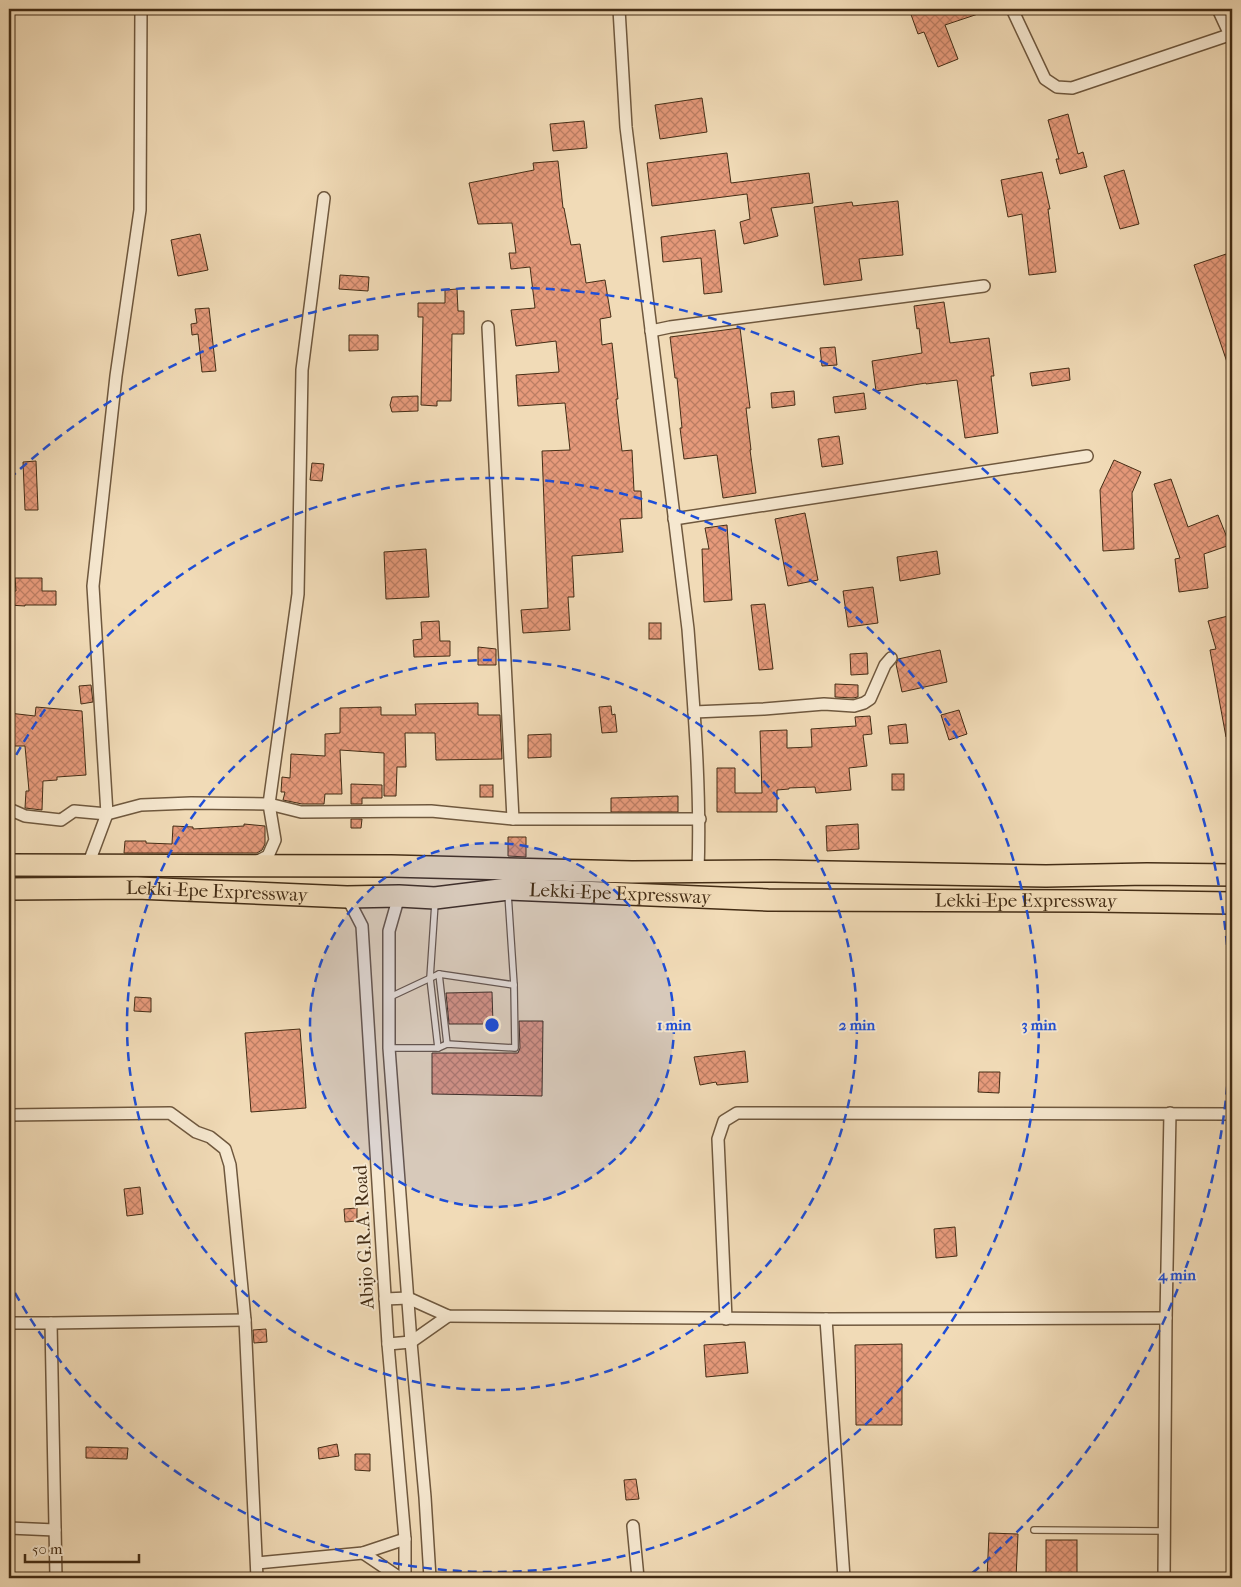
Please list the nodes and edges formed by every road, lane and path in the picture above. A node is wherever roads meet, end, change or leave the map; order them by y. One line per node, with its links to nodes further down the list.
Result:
1 (141, 9): 16 (street)
2 (619, 9): 9 (street)
3 (1012, 9): 5 (street)
4 (1218, 9): 5 (street)
5 (1231, 35)
6 (324, 198): 14 (street)
7 (984, 286): 9 (street)
8 (488, 327): 17 (street)
9 (651, 331): 11 (street)
10 (1087, 456): 11 (street)
11 (674, 519): 13 (street)
12 (891, 658): 13 (street)
13 (694, 712): 18 (street)
14 (269, 804): 16 (street); 17 (street); 21 (street)
15 (9, 809): 16 (street)
16 (107, 814): 20 (street)
17 (513, 819): 18 (street)
18 (700, 819): 22 (street)
19 (9, 865): 20 (highway, Lekki-Epe Expressway)
20 (88, 865): 21 (highway, Lekki-Epe Expressway)
21 (250, 866): 22 (highway, Lekki-Epe Expressway)
22 (698, 871): 23 (highway, Lekki-Epe Expressway)
23 (1091, 874): 24 (highway, Lekki-Epe Expressway); 30 (highway)
24 (1232, 875)
25 (9, 889): 28 (highway, Lekki-Epe Expressway)
26 (508, 889): 29 (highway, Lekki-Epe Expressway); 30 (highway, Lekki-Epe Expressway); 34 (lane)
27 (399, 896): 28 (highway, Lekki-Epe Expressway); 29 (highway, Lekki-Epe Expressway); 35 (street, Abijo G.R.A. Road)
28 (347, 897): 43 (street, Abijo G.R.A. Road)
29 (435, 898): 33 (lane)
30 (1092, 901): 31 (highway, Lekki-Epe Expressway)
31 (1232, 903)
32 (439, 974): 33 (lane); 34 (lane); 36 (lane)
33 (430, 978): 35 (lane); 38 (lane)
34 (514, 985): 36 (lane)
35 (390, 997): 37 (street, Abijo G.R.A. Road)
36 (447, 1044): 38 (lane)
37 (389, 1048): 38 (lane); 42 (street, Abijo G.R.A. Road)
38 (438, 1048)
39 (1170, 1113): 40 (street); 45 (street); 46 (street)
40 (1232, 1114)
41 (9, 1115): 48 (street)
42 (408, 1298): 43 (street); 44 (street); 51 (street, Abijo G.R.A. Road)
43 (385, 1300): 52 (street, Abijo G.R.A. Road)
44 (448, 1316): 46 (street); 51 (street)
45 (1166, 1318): 47 (street); 57 (street)
46 (726, 1319): 47 (street)
47 (826, 1319): 67 (street)
48 (245, 1320): 50 (street); 60 (street)
49 (9, 1323): 50 (street)
50 (51, 1323): 55 (street)
51 (411, 1342): 52 (street); 65 (street, Abijo G.R.A. Road)
52 (388, 1344): 58 (street, Abijo G.R.A. Road)
53 (633, 1526): 66 (street)
54 (9, 1528): 55 (street)
55 (55, 1530): 61 (street)
56 (1034, 1530): 57 (lane)
57 (1164, 1531): 68 (street)
58 (405, 1539): 59 (street); 64 (street, Abijo G.R.A. Road)
59 (363, 1553): 60 (street); 63 (street)
60 (257, 1563): 62 (street)
61 (56, 1578)
62 (257, 1578)
63 (400, 1578)
64 (405, 1578)
65 (430, 1578)
66 (638, 1578)
67 (844, 1578)
68 (1164, 1578)

